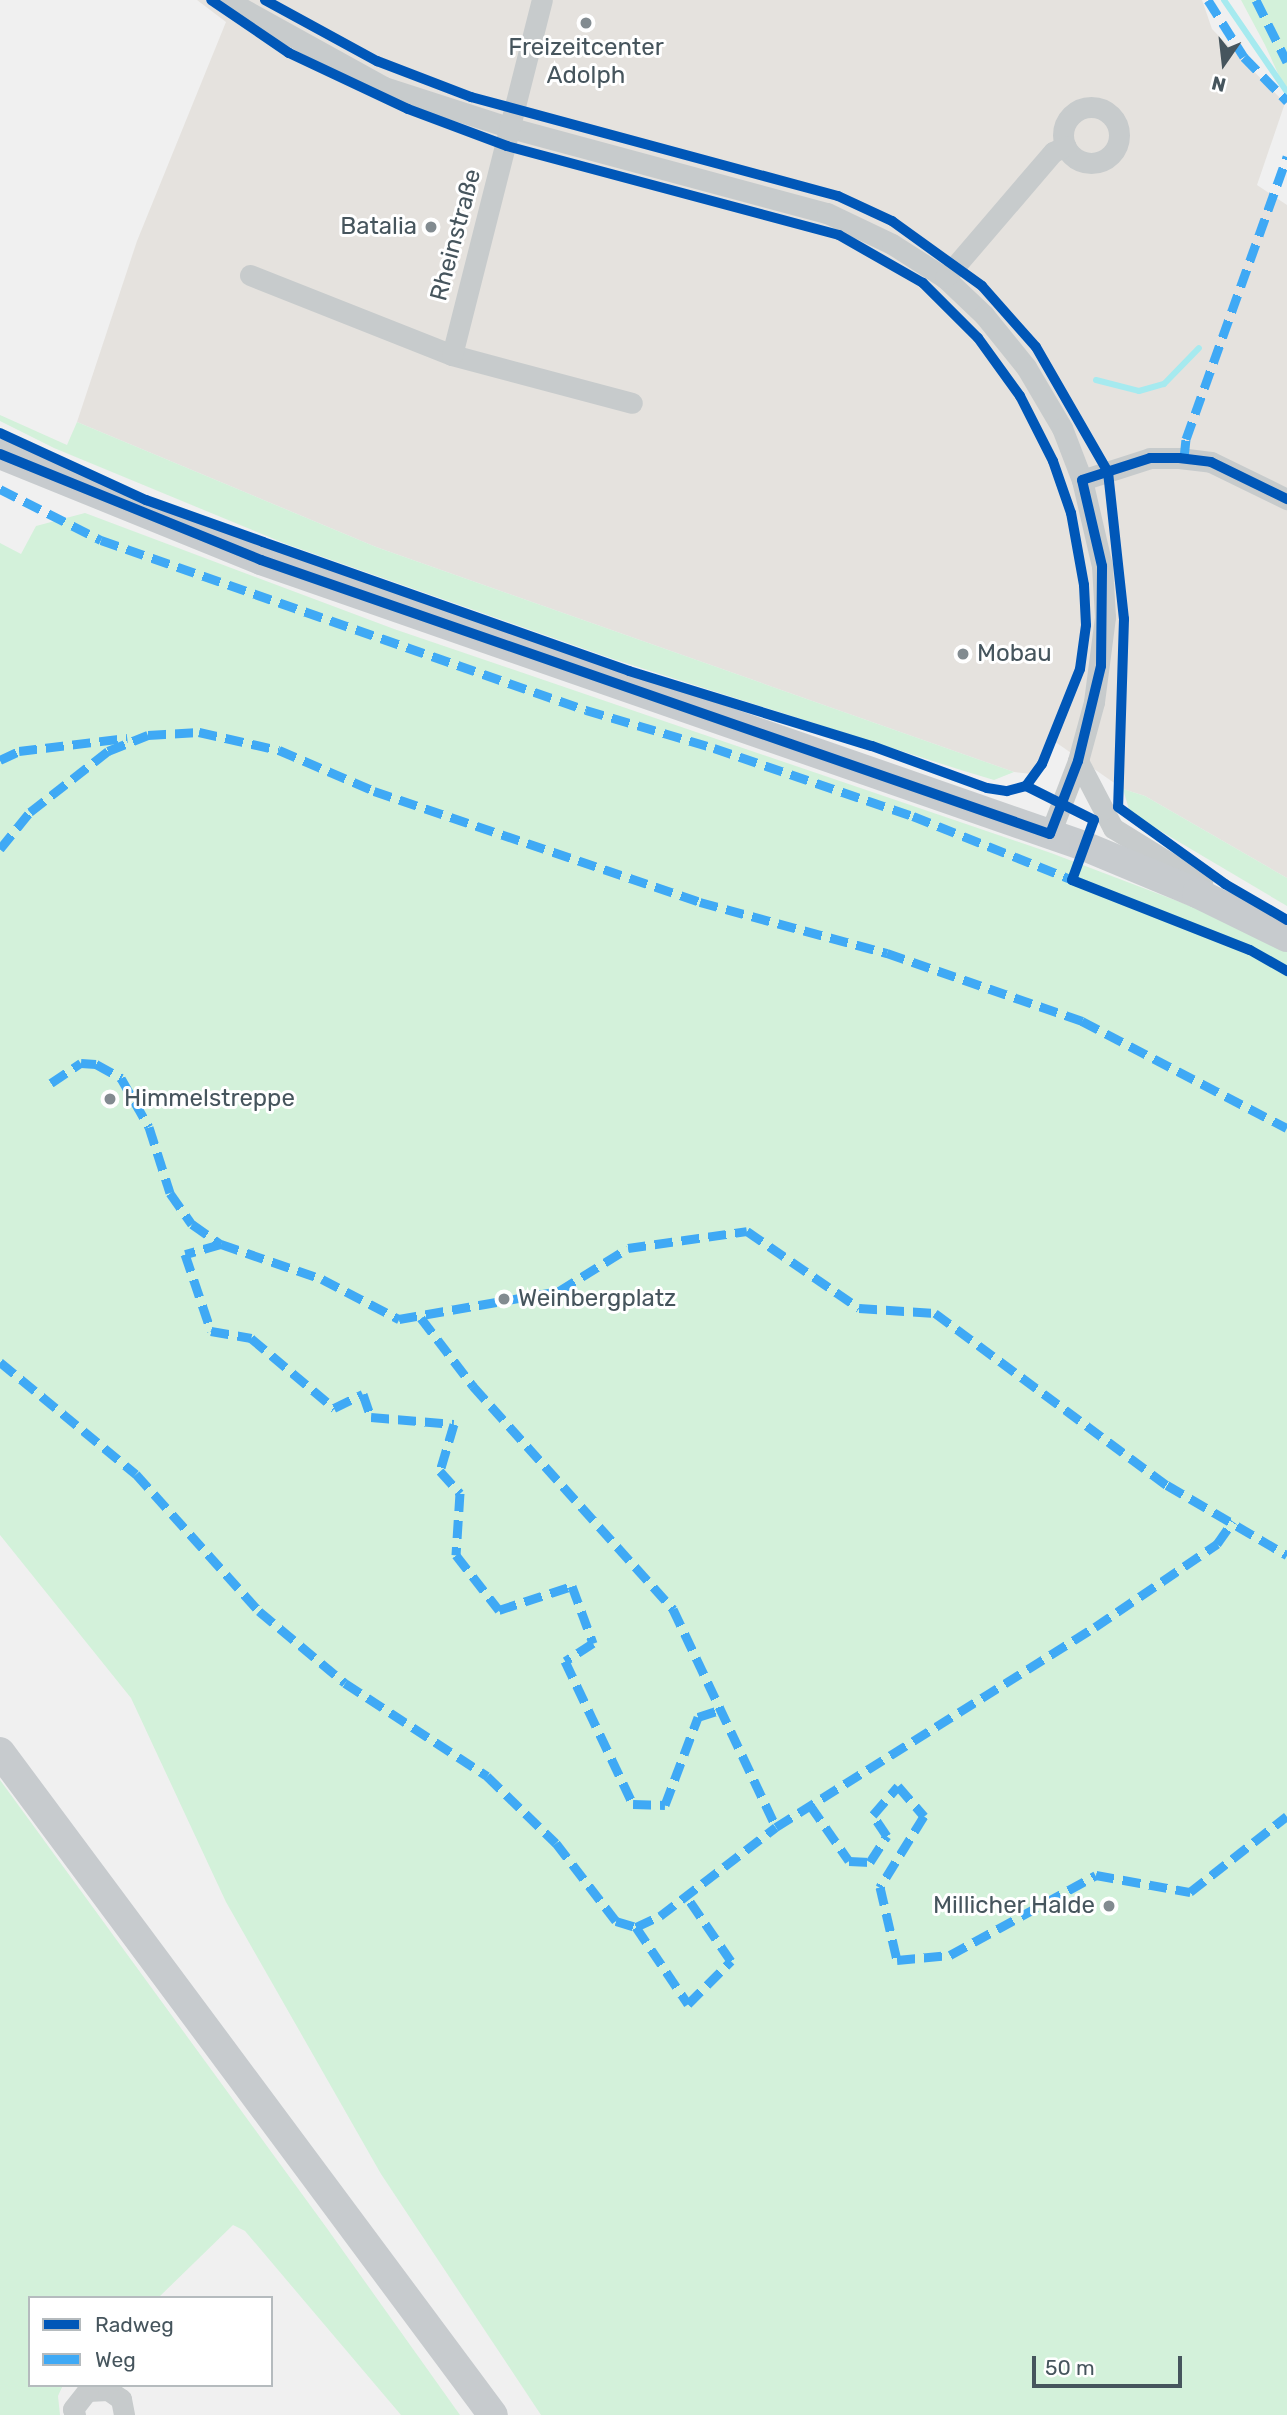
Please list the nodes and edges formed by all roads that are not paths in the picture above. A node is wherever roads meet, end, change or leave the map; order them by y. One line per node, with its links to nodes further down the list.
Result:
1 (227, 0): 3 (street)
2 (542, 0): 3 (street, Rheinstraße)
3 (510, 128): 6 (street); 7 (street, Rheinstraße)
4 (1066, 146): 6 (street)
5 (250, 275): 7 (street)
6 (945, 278): 10 (street)
7 (452, 355): 8 (street)
8 (632, 403)
9 (0, 454): 13 (main road)
10 (1082, 480): 11 (street); 12 (street)
11 (1287, 499)
12 (1078, 761): 13 (street); 14 (street)
13 (1050, 834): 14 (main road)
14 (1248, 916): 15 (main road)
15 (1287, 937)
16 (0, 1752): 19 (main road)
17 (75, 2415): 18 (street)
18 (124, 2415)
19 (493, 2415)

